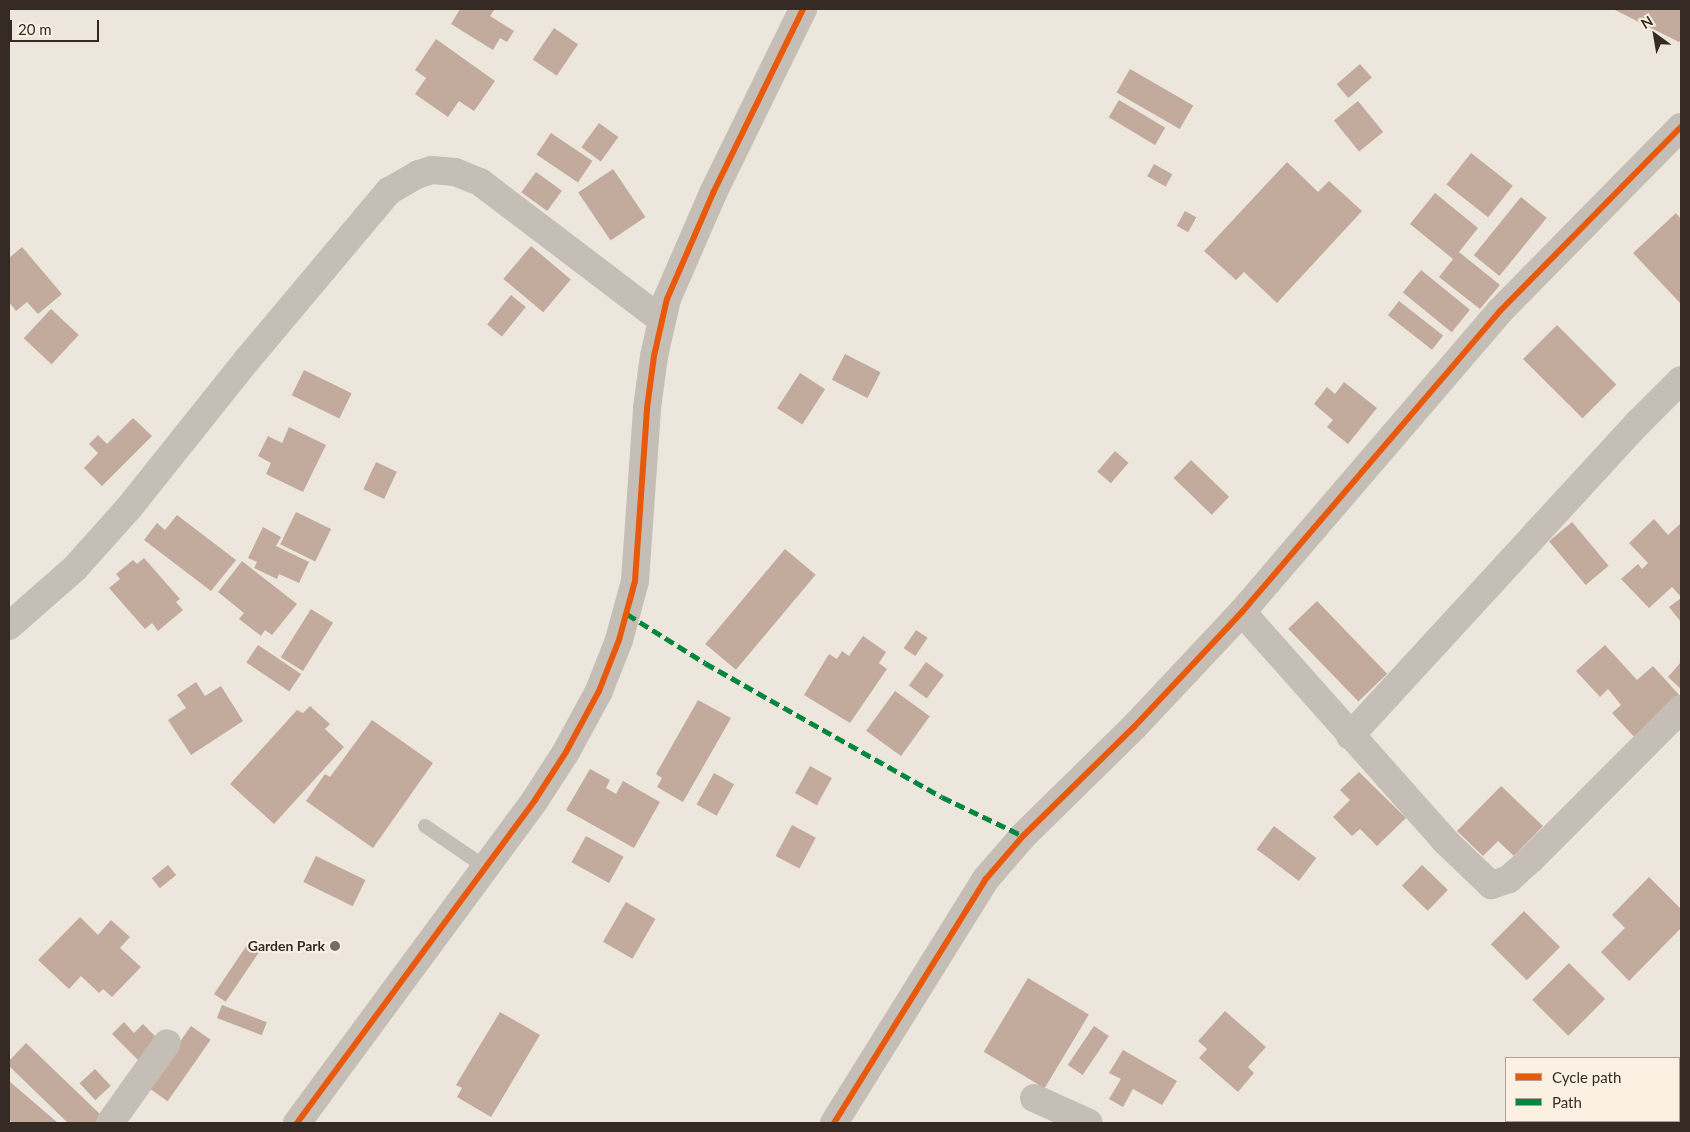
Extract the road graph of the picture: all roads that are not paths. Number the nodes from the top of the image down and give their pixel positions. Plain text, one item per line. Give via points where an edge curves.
1 (803, 9) edge
2 (1681, 128) edge
3 (662, 320) junction
4 (1681, 380) edge
5 (1242, 612) junction
6 (9, 626) edge
7 (1681, 709) edge
8 (1350, 736) junction
9 (425, 826) dead end
10 (485, 867) junction
11 (167, 1043) dead end
12 (1034, 1098) dead end
13 (110, 1123) edge
14 (297, 1123) edge
15 (834, 1123) edge
16 (1089, 1123) edge

1 - 3 street via 713,193
2 - 5 street via 1500,311
3 - 6 street via 480,182 455,172 432,170 419,174 389,191 247,360 128,509 75,568
3 - 10 street via 648,408 634,581 619,640 599,691 566,752
4 - 8 street
5 - 8 street
5 - 15 street via 1134,727 1023,836 985,880
7 - 8 street via 1618,776 1501,884 1485,882 1472,870
9 - 10 lane
10 - 14 street
11 - 13 street
12 - 16 street

